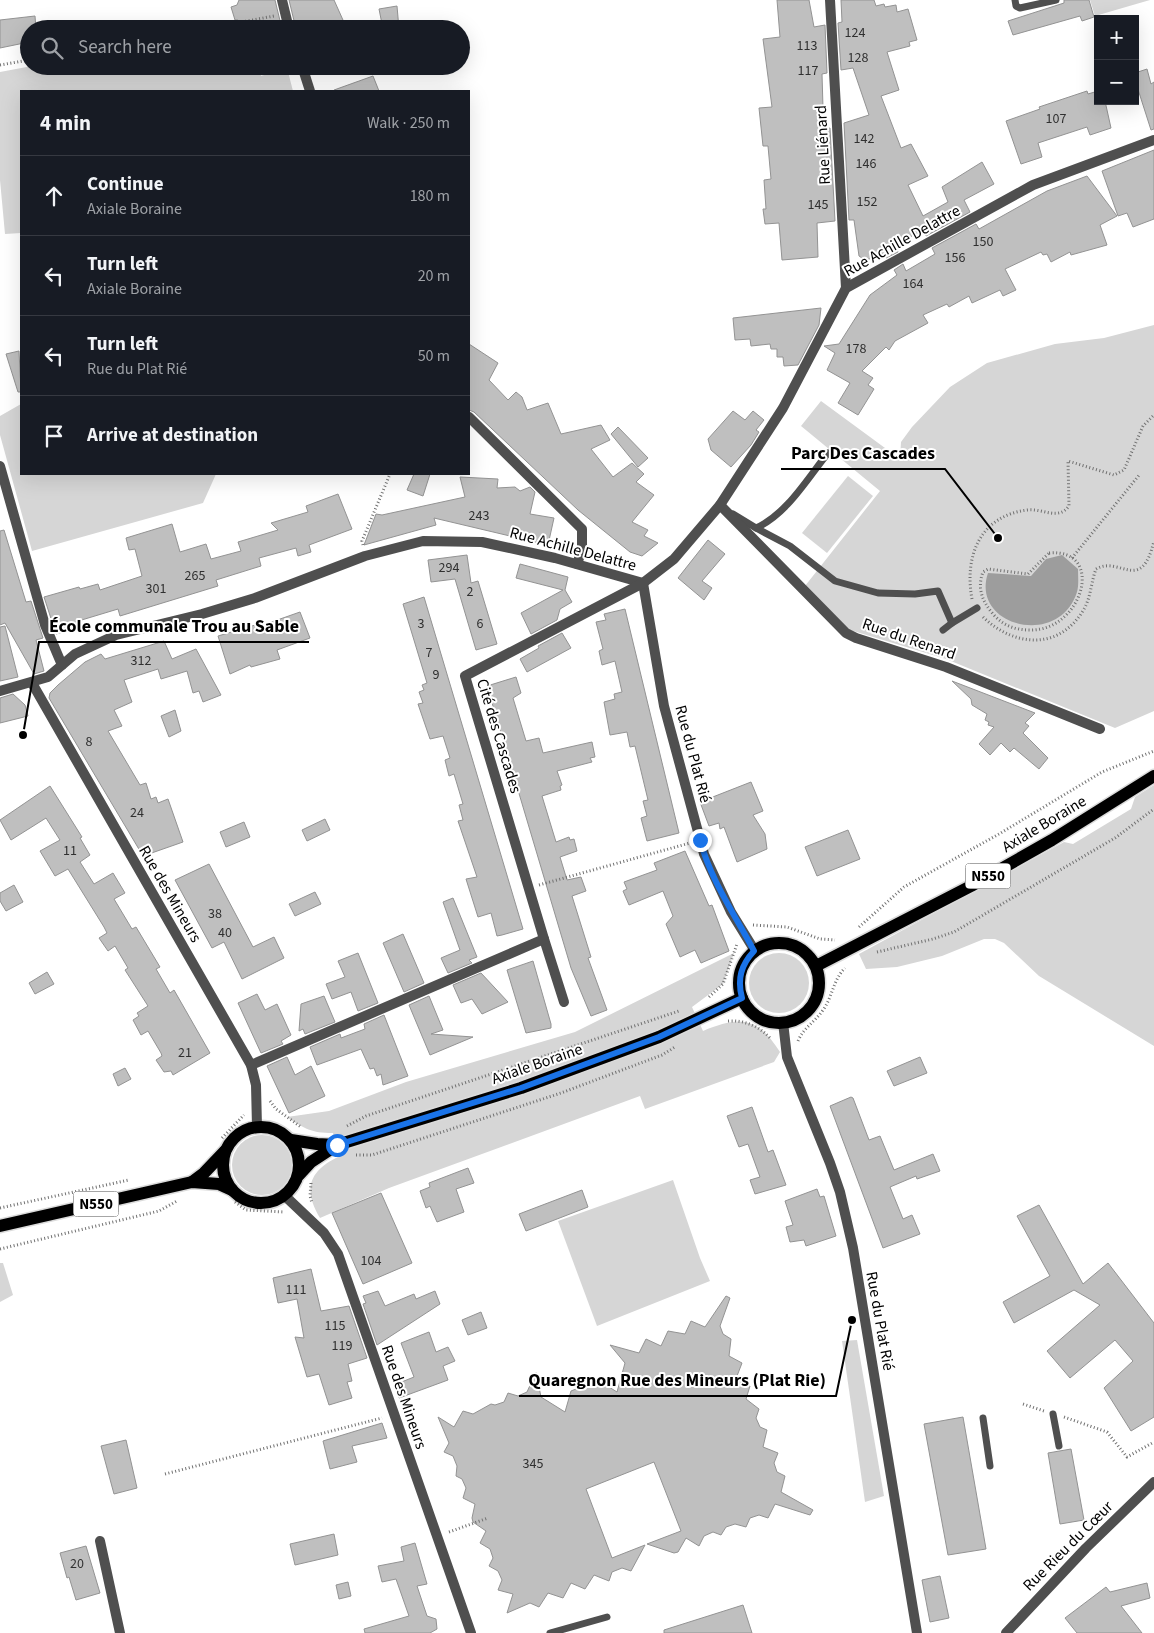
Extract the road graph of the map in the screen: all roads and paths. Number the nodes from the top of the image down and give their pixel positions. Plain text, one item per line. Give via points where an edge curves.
1 (282, 0) edge
2 (830, 0) edge
3 (1015, 0) edge
4 (1056, 0) edge
5 (284, 13) junction
6 (249, 20) edge
7 (286, 20) edge
8 (20, 62) edge
9 (0, 65) edge
10 (305, 75) edge
11 (310, 90) edge
12 (1154, 140) edge
13 (846, 288) junction
14 (1154, 415) edge
15 (470, 418) edge
16 (828, 453) dead end
17 (0, 466) edge
18 (1140, 474) dead end
19 (390, 475) edge
20 (720, 505) junction
21 (756, 528) junction
22 (1154, 541) edge
23 (365, 556) junction
24 (1072, 558) junction
25 (577, 564) junction
26 (643, 584) junction
27 (977, 608) junction
28 (952, 623) junction
29 (943, 630) dead end
30 (62, 665) junction
31 (32, 683) junction
32 (0, 691) edge
33 (1100, 730) dead end
34 (1154, 751) edge
35 (1154, 776) edge
36 (1154, 809) edge
37 (700, 840) junction
38 (529, 887) junction
39 (752, 925) dead end
40 (851, 933) dead end
41 (734, 936) dead end
42 (544, 939) junction
43 (844, 940) dead end
44 (754, 951) junction
45 (869, 953) dead end
46 (848, 965) dead end
47 (816, 966) junction
48 (742, 998) junction
49 (704, 1000) dead end
50 (564, 1002) dead end
51 (683, 1010) dead end
52 (783, 1022) junction
53 (722, 1023) dead end
54 (678, 1045) dead end
55 (786, 1050) junction
56 (251, 1065) junction
57 (257, 1127) junction
58 (342, 1128) dead end
59 (291, 1140) junction
60 (337, 1145) junction
61 (226, 1151) junction
62 (352, 1154) dead end
63 (299, 1175) junction
64 (192, 1182) junction
65 (232, 1190) junction
66 (285, 1196) junction
67 (180, 1199) dead end
68 (0, 1226) edge
69 (0, 1249) edge
70 (1023, 1404) dead end
71 (1054, 1414) junction
72 (394, 1415) junction
73 (983, 1418) dead end
74 (1154, 1442) edge
75 (1059, 1446) dead end
76 (990, 1466) dead end
77 (165, 1474) dead end
78 (1154, 1482) edge
79 (488, 1518) dead end
80 (458, 1528) dead end
81 (100, 1541) dead end
82 (607, 1617) dead end
83 (470, 1629) edge
84 (120, 1633) edge
85 (550, 1633) edge
86 (917, 1633) edge
87 (1006, 1633) edge

1 - 5 street
2 - 13 street, Rue Liénard
3 - 4 lane via 1020,8
5 - 6 path
5 - 7 street
8 - 9 path
10 - 11 street
12 - 13 street, Rue Achille Delattre via 1033,185
13 - 20 street, Rue Achille Delattre via 783,408
14 - 27 path via 1143,426 1124,470 1114,475 1068,461 1070,506 1065,511 1053,514 1039,509 1026,510 1011,514 986,530 977,541 970,568 972,598
15 - 25 street via 582,529 582,549
16 - 21 lane via 790,502 770,522
17 - 30 street via 45,625
18 - 24 path
19 - 23 path via 362,542
20 - 21 lane
20 - 26 street, Rue Achille Delattre via 674,559
20 - 33 street, Rue du Renard via 846,632 856,638 946,667
21 - 28 lane via 790,546 836,581 878,593 938,591
22 - 27 path via 1147,562 1140,568 1130,570 1103,565 1096,569 1084,609 1064,630 1050,638 1038,640 1010,636 988,621
23 - 25 street, Rue Achille Delattre via 423,541 452,540 482,542
23 - 30 street, Rue Achille Delattre via 255,598 116,635 88,647
24 - 24 path via 1066,553 1049,553 1028,574 988,569 982,572 981,594 995,617 1011,628 1049,628 1073,610 1080,597 1081,574 1078,562
25 - 26 street, Rue Achille Delattre
26 - 37 street, Rue du Plat Rié via 664,706
26 - 38 street, Cité des Cascades via 465,676
27 - 28 lane
28 - 29 lane
30 - 31 street, Rue Achille Delattre via 48,677
31 - 32 street, Rue Achille Delattre
31 - 56 street, Rue des Mineurs
34 - 40 path via 1102,772 904,887
35 - 47 main road, Axiale Boraine / N550 via 971,886
36 - 45 path via 1116,838 954,932
37 - 38 path
37 - 44 street, Rue du Plat Rié via 731,912
38 - 42 street, Cité des Cascades
39 - 43 path via 787,927 820,939
41 - 49 path via 737,943 723,984
42 - 50 street, Cité des Cascades
42 - 56 street
44 - 47 main road via 777,942 789,944 800,948
44 - 48 main road via 747,958 739,977
46 - 55 path via 837,976 824,1010 807,1026 796,1045
47 - 52 main road via 819,984 814,1003 800,1016
48 - 52 main road via 758,1017 770,1022
48 - 60 main road, Axiale Boraine via 659,1037 521,1088
51 - 58 path via 656,1016 366,1116
52 - 55 street, Rue du Plat Rié
53 - 55 path via 739,1020 750,1023 770,1037 780,1052
54 - 62 path via 662,1055 560,1093 372,1156
55 - 86 street, Rue du Plat Rié via 840,1192 853,1248
56 - 57 street, Rue des Mineurs via 256,1085
57 - 59 main road via 275,1130
57 - 61 main road, N550 via 238,1134
59 - 60 main road
59 - 63 main road via 298,1150
60 - 63 main road via 311,1162
61 - 64 main road, N550
61 - 65 main road via 223,1171
63 - 66 main road
64 - 65 main road, N550 via 219,1184
64 - 68 main road, N550
65 - 66 main road, N550 via 249,1202 262,1204
66 - 72 street, Rue des Mineurs via 324,1233 338,1254
67 - 69 path via 159,1211
70 - 71 path
71 - 74 path via 1107,1432 1126,1457
71 - 75 lane
72 - 77 path
72 - 83 street, Rue des Mineurs
73 - 76 lane
78 - 87 street, Rue Rieu du Cœur
79 - 80 path
81 - 84 street
82 - 85 lane

